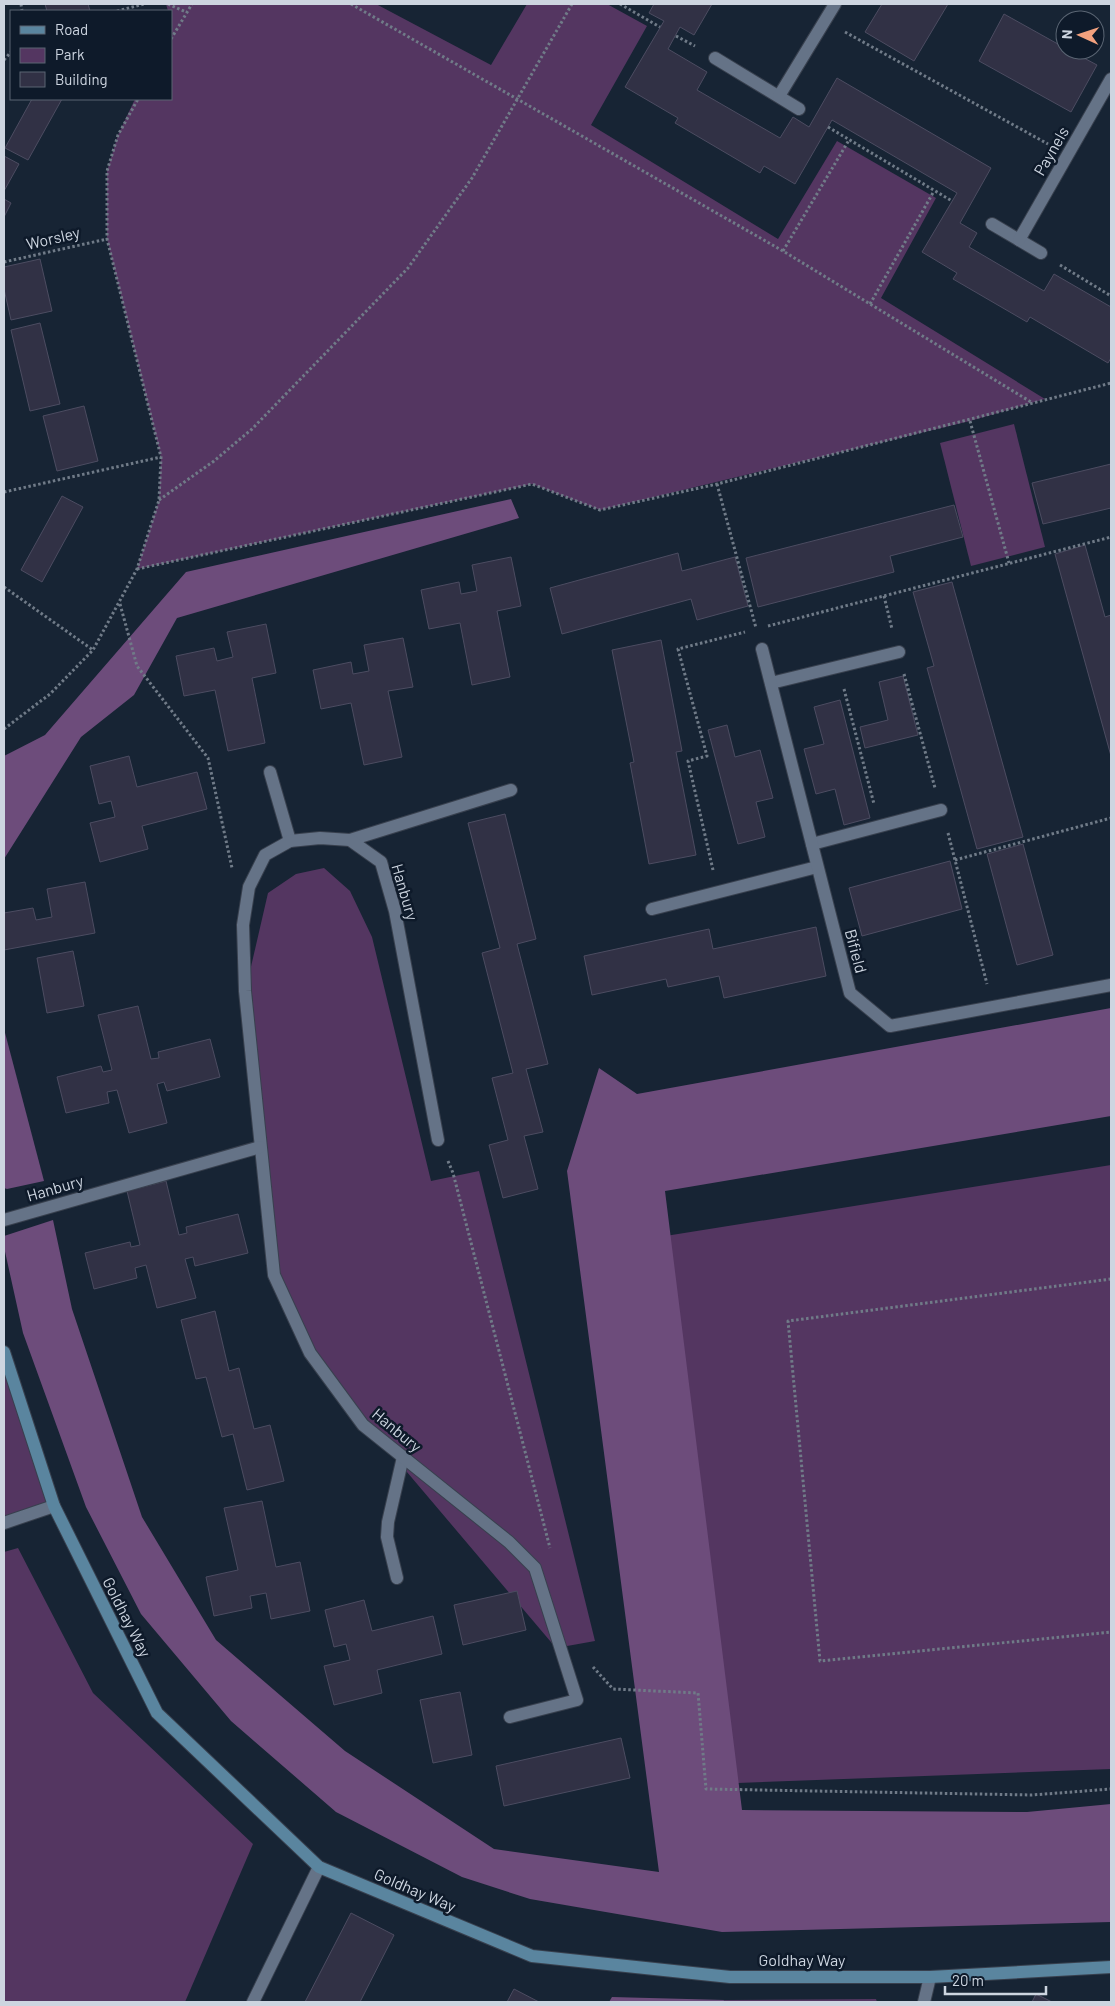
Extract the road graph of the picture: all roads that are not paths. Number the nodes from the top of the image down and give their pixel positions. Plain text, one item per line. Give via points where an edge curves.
1 (835, 4) edge
2 (715, 58) dead end
3 (1111, 79) edge
4 (779, 96) junction
5 (799, 109) dead end
6 (992, 224) dead end
7 (1019, 240) junction
8 (1040, 253) road end
9 (762, 649) road end
10 (898, 652) dead end
11 (771, 684) junction
12 (270, 772) dead end
13 (511, 790) dead end
14 (941, 810) dead end
15 (350, 840) junction
16 (290, 841) junction
17 (812, 844) junction
18 (817, 867) junction
19 (652, 909) dead end
20 (1111, 985) edge
21 (438, 1140) road end
22 (260, 1146) junction
23 (4, 1220) edge
24 (4, 1352) edge
25 (403, 1457) junction
26 (54, 1506) junction
27 (4, 1523) edge
28 (398, 1578) dead end
29 (510, 1717) dead end
30 (319, 1867) junction
31 (1111, 1967) edge
32 (930, 1977) junction
33 (252, 2002) edge
34 (924, 2002) edge

1 - 4 street
2 - 4 street
3 - 7 street, Paynels
4 - 5 street
6 - 7 street
7 - 8 street
9 - 11 street, Bifield
10 - 11 street
11 - 17 street, Bifield
12 - 16 street
13 - 15 street
14 - 17 street
15 - 16 street, Hanbury
15 - 21 street, Hanbury via 381,862 396,911
16 - 22 street, Hanbury via 266,855 249,887 243,925 245,991
17 - 18 street, Bifield
18 - 19 street
18 - 20 street, Bifield via 850,993 890,1026
22 - 23 street, Hanbury
22 - 25 street, Hanbury via 274,1275 310,1353 364,1425
24 - 26 street, Goldhay Way
25 - 28 street via 387,1538
25 - 29 street, Hanbury via 509,1542 535,1568 577,1700
26 - 27 street
26 - 30 street, Goldhay Way via 157,1713
30 - 32 street, Goldhay Way via 532,1956 730,1977
30 - 33 street
31 - 32 street, Goldhay Way
32 - 34 street

